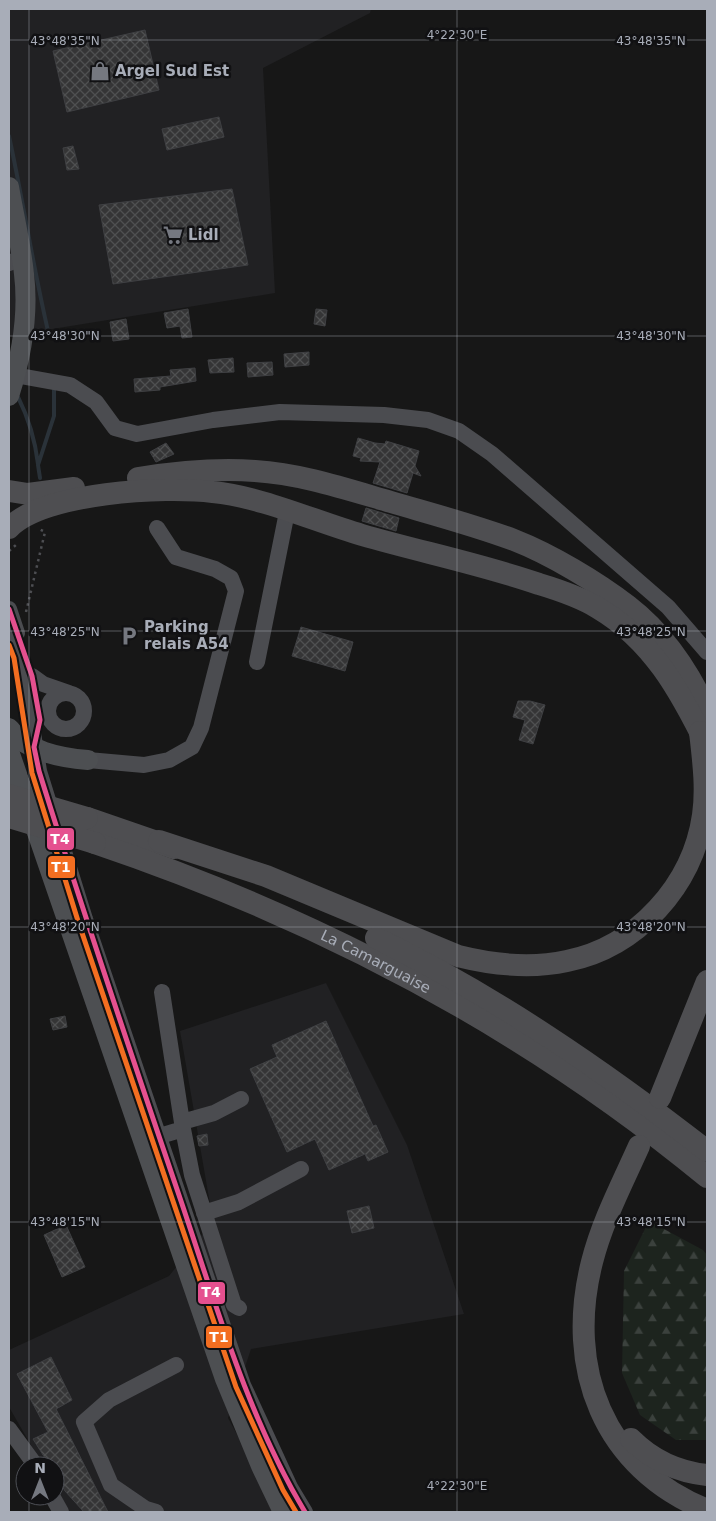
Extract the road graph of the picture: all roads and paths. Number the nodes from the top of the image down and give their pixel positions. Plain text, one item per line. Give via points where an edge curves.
1 (9, 187) edge
2 (9, 232) edge
3 (11, 262) edge
4 (11, 370) edge
5 (9, 396) edge
6 (9, 491) edge
7 (287, 512) junction
8 (9, 528) edge
9 (37, 528) dead end
10 (157, 528) dead end
11 (9, 609) edge
12 (25, 616) dead end
13 (9, 625) edge
14 (707, 652) edge
15 (21, 656) junction
16 (257, 662) dead end
17 (32, 676) junction
18 (69, 693) junction
19 (40, 720) junction
20 (9, 728) edge
21 (66, 728) junction
22 (705, 729) edge
23 (34, 747) junction
24 (9, 751) edge
25 (88, 760) joint
26 (9, 795) edge
27 (9, 817) edge
28 (159, 842) junction
29 (707, 981) edge
30 (162, 992) dead end
31 (707, 1008) edge
32 (242, 1099) dead end
33 (182, 1126) junction
34 (151, 1138) junction
35 (707, 1150) edge
36 (675, 1151) junction
37 (301, 1169) dead end
38 (707, 1177) edge
39 (707, 1192) edge
40 (204, 1213) junction
41 (239, 1308) dead end
42 (176, 1365) dead end
43 (9, 1428) edge
44 (29, 1456) edge
45 (707, 1475) edge
46 (707, 1510) edge
47 (156, 1512) edge
48 (283, 1512) edge
49 (305, 1512) edge

1 - 4 main road via 25,276 23,331
2 - 3 main road
3 - 4 main road via 17,277
4 - 5 main road
4 - 14 street via 70,385 96,402 115,428 137,434 280,412 384,415 428,420 459,431 492,454 668,607
6 - 22 highway via 16,494 53,492 155,475 254,471 324,482 454,519 516,541 584,576 629,607 662,640 693,681
7 - 8 highway via 215,492 188,489 136,491 84,497 32,513
7 - 16 street
7 - 22 highway via 363,536 508,573 598,607 623,625 655,656
9 - 12 path via 45,532
10 - 25 street via 176,557 215,569 231,578 236,591 201,728 192,748 169,760 144,765
11 - 17 street
13 - 15 street
15 - 19 street
15 - 23 street
17 - 18 street via 43,684
17 - 19 street
18 - 21 street via 79,699 84,710 77,725
18 - 21 street via 58,695 49,709 55,724
19 - 21 street via 46,731 52,733
19 - 23 street
20 - 23 main road via 18,738
22 - 28 highway via 703,815 694,850 676,885 658,908 626,936 599,951 567,961 519,966 458,956 266,876
23 - 25 main road via 69,758
23 - 34 street
24 - 34 main road
26 - 28 highway, La Camarguaise, bridge
27 - 36 highway, La Camarguaise, bridge via 95,843 225,890 303,924 397,972 531,1048
28 - 35 highway, La Camarguaise via 287,895 476,991 602,1071
29 - 31 highway via 664,1101
30 - 33 street
32 - 33 street
33 - 34 street
33 - 40 street
34 - 48 main road via 225,1379
34 - 49 street via 244,1385
36 - 38 highway, La Camarguaise
36 - 39 highway via 687,1174
37 - 40 street via 239,1202
40 - 41 street via 234,1305
42 - 47 street via 109,1400 84,1422 111,1485
43 - 44 street
45 - 46 highway via 674,1468 638,1446 618,1420 600,1384 596,1366 594,1306 600,1269 643,1149 616,1198 592,1261 582,1316 586,1369 598,1405 619,1442 670,1491

